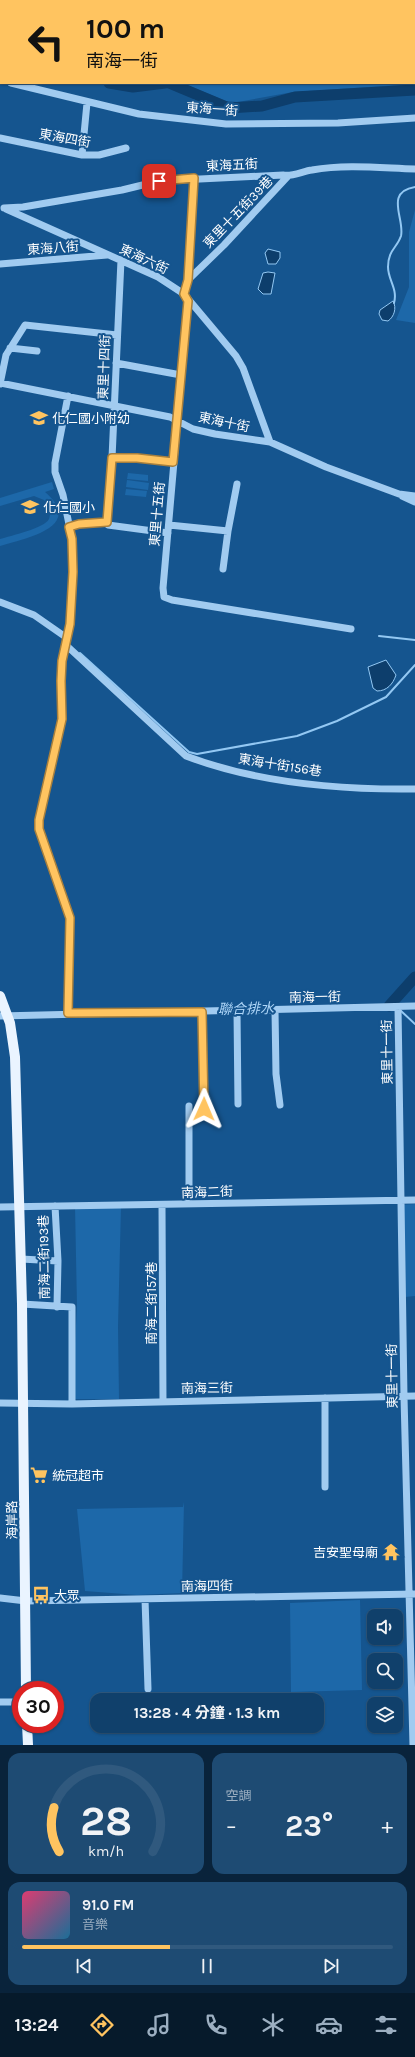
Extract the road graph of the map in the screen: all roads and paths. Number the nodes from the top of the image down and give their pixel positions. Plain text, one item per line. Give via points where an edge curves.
1 (14, 84) edge
2 (87, 102) junction
3 (415, 118) edge
4 (0, 138) edge
5 (126, 148) dead end
6 (82, 155) junction
7 (415, 170) edge
8 (288, 176) junction
9 (194, 178) junction
10 (2, 207) edge
11 (108, 255) junction
12 (121, 260) junction
13 (0, 264) edge
14 (188, 280) junction
15 (186, 298) junction
16 (117, 335) junction
17 (10, 348) junction
18 (37, 351) dead end
19 (116, 363) junction
20 (180, 375) junction
21 (0, 384) edge
22 (68, 396) junction
23 (115, 405) junction
24 (177, 420) junction
25 (270, 442) junction
26 (112, 458) junction
27 (173, 462) junction
28 (237, 484) dead end
29 (399, 494) junction
30 (415, 496) edge
31 (415, 502) edge
32 (107, 522) junction
33 (169, 525) junction
34 (69, 527) junction
35 (228, 531) junction
36 (168, 533) junction
37 (223, 569) dead end
38 (0, 602) edge
39 (351, 630) dead end
40 (68, 638) junction
41 (67, 646) junction
42 (415, 789) edge
43 (0, 996) edge
44 (415, 1006) edge
45 (398, 1007) junction
46 (275, 1010) junction
47 (237, 1011) junction
48 (202, 1012) junction
49 (68, 1013) junction
50 (4, 1014) edge
51 (238, 1104) dead end
52 (280, 1105) dead end
53 (188, 1106) dead end
54 (204, 1109) dead end
55 (402, 1200) junction
56 (415, 1200) edge
57 (189, 1203) junction
58 (55, 1206) junction
59 (162, 1206) junction
60 (19, 1207) junction
61 (0, 1208) edge
62 (21, 1259) junction
63 (58, 1261) junction
64 (22, 1304) junction
65 (57, 1307) junction
66 (415, 1396) edge
67 (404, 1397) junction
68 (326, 1398) junction
69 (163, 1401) junction
70 (0, 1403) edge
71 (23, 1403) junction
72 (72, 1404) junction
73 (325, 1487) dead end
74 (413, 1595) edge
75 (0, 1598) edge
76 (145, 1599) junction
77 (26, 1601) junction
78 (26, 1681) edge
79 (148, 1689) dead end
80 (0, 1702) edge
81 (12, 1702) edge
82 (27, 1733) edge
83 (28, 1745) edge
84 (413, 1745) edge

1 - 2 street, 東海一街
2 - 3 street, 東海一街 via 139,114 226,124 367,122
2 - 6 street
4 - 6 street, 東海四街
5 - 6 street, 東海四街 via 98,155
7 - 8 street, 東海五街 via 352,167 313,170
8 - 9 street, 東海五街 via 282,174
8 - 14 street, 東里十五街39巷
9 - 10 street, 東海五街 via 159,181 23,207
9 - 14 street, 東里十五街
10 - 11 street, 東海六街
11 - 12 street, 東海六街
11 - 13 street, 東海八街
12 - 15 street, 東海六街 via 158,277
12 - 16 street, 東里十四街
14 - 15 street, 東里十五街
15 - 20 street, 東里十五街
15 - 25 street, 東海六街 via 236,356 243,368
16 - 17 street via 25,325
16 - 19 street, 東里十四街
17 - 18 street
17 - 21 street
19 - 20 street
19 - 23 street, 東里十四街
20 - 24 street, 東里十五街
21 - 22 street, 東海十街
22 - 23 street, 東海十街
22 - 34 street via 55,472 63,495
23 - 24 street, 東海十街
23 - 26 street, 東里十四街
24 - 25 street, 東海十街 via 193,429
24 - 27 street, 東里十五街
25 - 29 street, 東海十街 via 326,467
26 - 27 street
26 - 32 street, 東里十四街
27 - 33 street, 東里十五街
28 - 35 street
29 - 30 street, 東海十街
29 - 31 street
32 - 34 street
32 - 36 street via 108,525
33 - 35 street
33 - 36 street, 東里十五街
34 - 40 street via 73,572
35 - 37 street
36 - 39 street, 東里十五街 via 162,588 167,599
38 - 40 street via 34,615
40 - 41 street
41 - 42 street, 東海十街156巷 via 186,756 262,778 371,790
41 - 49 street via 62,661 62,719 39,824 41,838 70,918
43 - 50 main road, 海岸路
44 - 45 street, 南海一街
45 - 46 street, 南海一街
45 - 55 street, 東里十一街
46 - 47 street, 南海一街
46 - 52 street via 276,1074
47 - 48 street, 南海一街
47 - 51 street
48 - 49 street, 南海一街
48 - 54 street
49 - 50 street, 南海一街
50 - 60 main road, 海岸路 via 12,1034 15,1057
53 - 57 street
55 - 56 street, 南海二街
55 - 57 street, 南海二街
55 - 67 street, 東里十一街
57 - 59 street, 南海二街
58 - 59 street, 南海二街
58 - 60 street, 南海二街
58 - 63 street, 南海二街193巷
59 - 69 street, 南海二街157巷
60 - 61 street, 南海二街
60 - 62 main road, 海岸路
62 - 63 street
62 - 64 main road, 海岸路
63 - 65 street, 南海二街193巷
64 - 65 street
64 - 71 main road, 海岸路
65 - 72 street via 72,1307
66 - 67 street, 南海三街
67 - 68 street, 南海三街
67 - 74 street, 東里十一街
68 - 69 street, 南海三街
68 - 73 street
69 - 72 street, 南海三街
70 - 71 street, 南海三街
71 - 72 street, 南海三街
71 - 77 main road, 海岸路
74 - 76 street, 南海四街
74 - 84 street, 東里十一街
75 - 77 street, 南海四街
76 - 77 street, 南海四街
76 - 79 street
77 - 78 main road, 海岸路
80 - 81 street
82 - 83 main road

